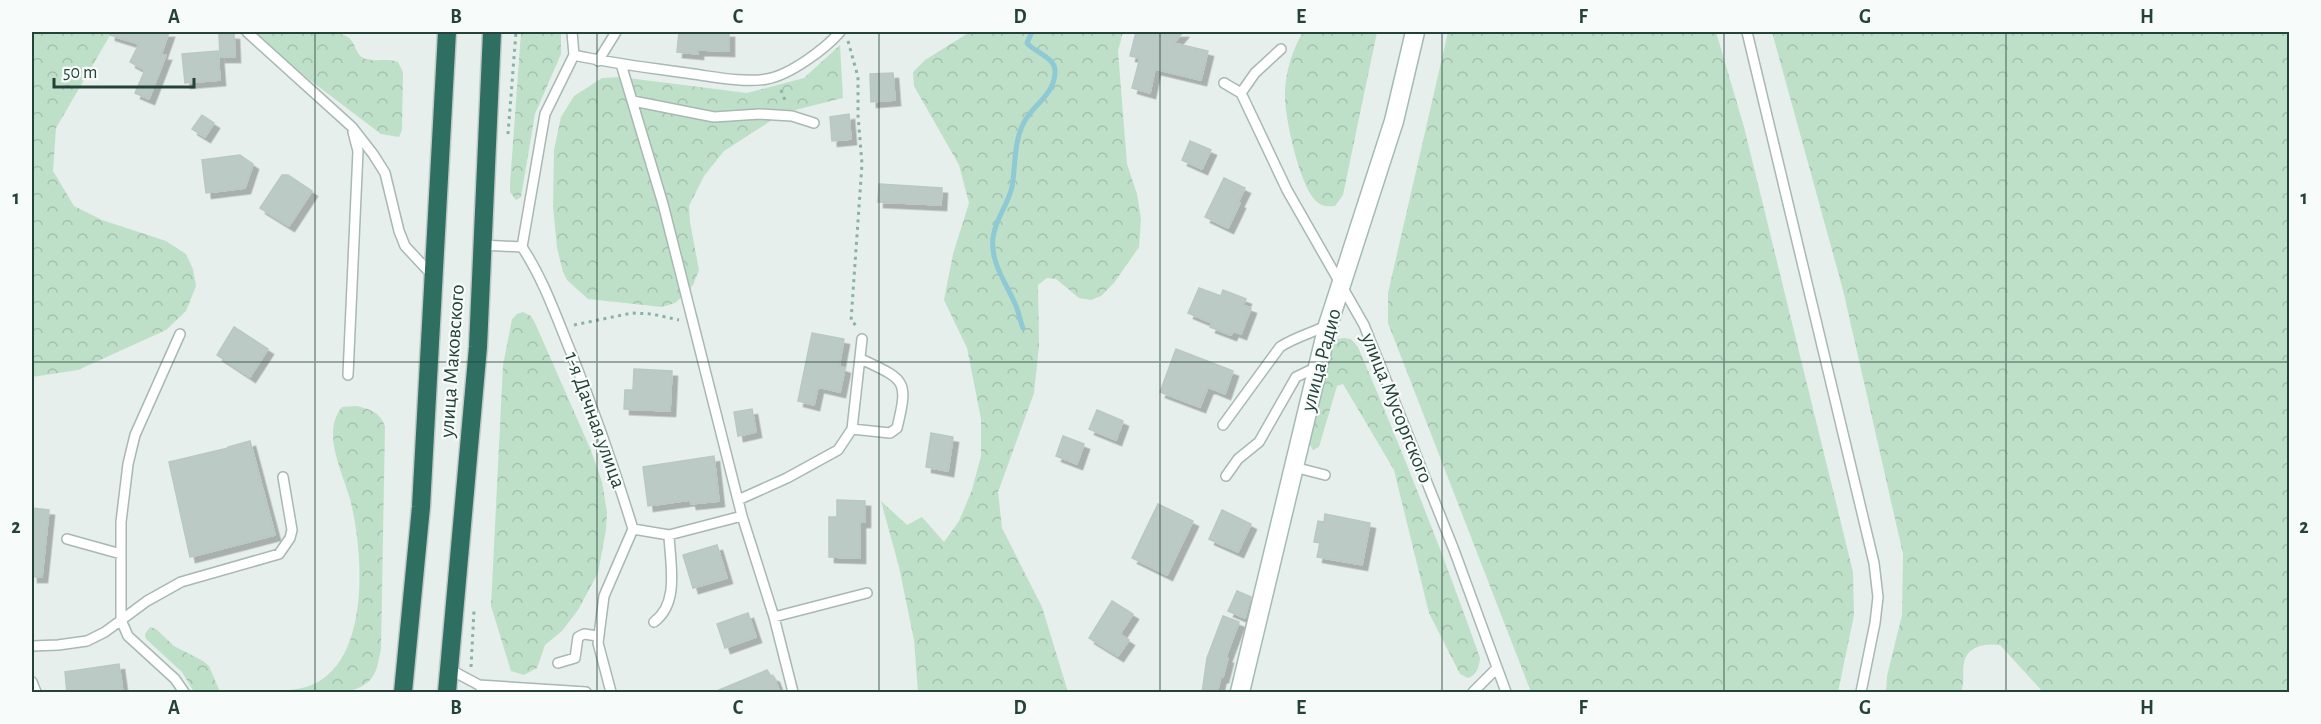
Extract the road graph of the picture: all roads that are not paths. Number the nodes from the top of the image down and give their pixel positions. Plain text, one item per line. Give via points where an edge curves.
1 (247, 32) edge
2 (447, 32) edge
3 (492, 32) edge
4 (572, 32) edge
5 (616, 32) edge
6 (840, 32) edge
7 (1415, 32) edge
8 (1747, 32) edge
9 (1281, 49) dead end
10 (574, 55) junction
11 (598, 61) junction
12 (621, 64) junction
13 (1224, 83) dead end
14 (1241, 93) junction
15 (633, 100) junction
16 (814, 123) dead end
17 (352, 127) junction
18 (482, 244) junction
19 (522, 247) junction
20 (434, 277) junction
21 (1342, 284) junction
22 (1329, 326) junction
23 (180, 334) dead end
24 (862, 339) road end
25 (861, 359) junction
26 (1319, 366) junction
27 (348, 375) dead end
28 (1223, 425) dead end
29 (852, 429) junction
30 (1293, 467) junction
31 (1325, 475) dead end
32 (1226, 476) dead end
33 (283, 477) dead end
34 (738, 500) junction
35 (742, 516) junction
36 (633, 529) junction
37 (669, 535) junction
38 (67, 539) dead end
39 (121, 554) junction
40 (867, 593) dead end
41 (774, 617) junction
42 (121, 621) junction
43 (654, 622) dead end
44 (598, 636) junction
45 (32, 646) edge
46 (558, 663) dead end
47 (1497, 668) junction
48 (449, 669) junction
49 (1484, 681) junction
50 (32, 682) edge
51 (481, 689) edge
52 (584, 692) edge
53 (36, 693) edge
54 (184, 693) edge
55 (403, 693) edge
56 (447, 693) edge
57 (611, 693) edge
58 (792, 693) edge
59 (1240, 693) edge
60 (1473, 693) edge
61 (1485, 693) edge
62 (1506, 693) edge
63 (1861, 693) edge

1 - 17 lane
2 - 20 highway, улица Маковского
3 - 18 highway, улица Маковского
4 - 10 lane
5 - 11 lane
6 - 12 lane via 794,68 775,77 750,80
7 - 21 main road, улица Радио via 1391,131
8 - 63 lane via 1874,563 1878,597
9 - 14 lane via 1255,73
10 - 11 lane
10 - 19 lane via 545,114
11 - 12 lane
12 - 15 lane
13 - 14 lane
14 - 21 lane, улица Мусоргского via 1287,190
15 - 16 lane via 714,117 792,116
15 - 34 lane
17 - 20 lane via 385,173 405,246
17 - 27 lane via 358,151
18 - 19 lane
18 - 48 highway, улица Маковского via 478,347
19 - 36 lane, 1-я Дачная улица via 560,325 604,436
20 - 55 highway, улица Маковского via 421,507
21 - 22 main road, улица Радио
21 - 47 lane, улица Мусоргского via 1368,335
22 - 26 main road, улица Радио
22 - 28 lane via 1280,347
23 - 39 lane via 135,435 123,492
24 - 25 lane
25 - 29 lane
25 - 29 lane via 895,378 905,397 897,428 890,433
26 - 30 main road, улица Радио
26 - 32 lane via 1296,377 1258,442
29 - 34 lane via 838,450
30 - 31 lane
30 - 59 main road, улица Радио
33 - 42 lane via 291,530 279,554 181,582
34 - 35 lane
35 - 37 lane
35 - 41 lane
36 - 37 lane
36 - 44 lane via 604,596
37 - 43 lane via 670,600
38 - 39 lane
39 - 42 lane
40 - 41 lane
41 - 58 lane
42 - 45 lane via 87,641
42 - 54 lane via 128,636 175,679
44 - 46 lane via 584,634 578,638 575,658
44 - 57 lane
47 - 49 lane
47 - 62 lane, улица Мусоргского
48 - 51 lane
48 - 56 highway, улица Маковского
49 - 60 lane
49 - 61 lane
50 - 53 lane
51 - 52 lane

